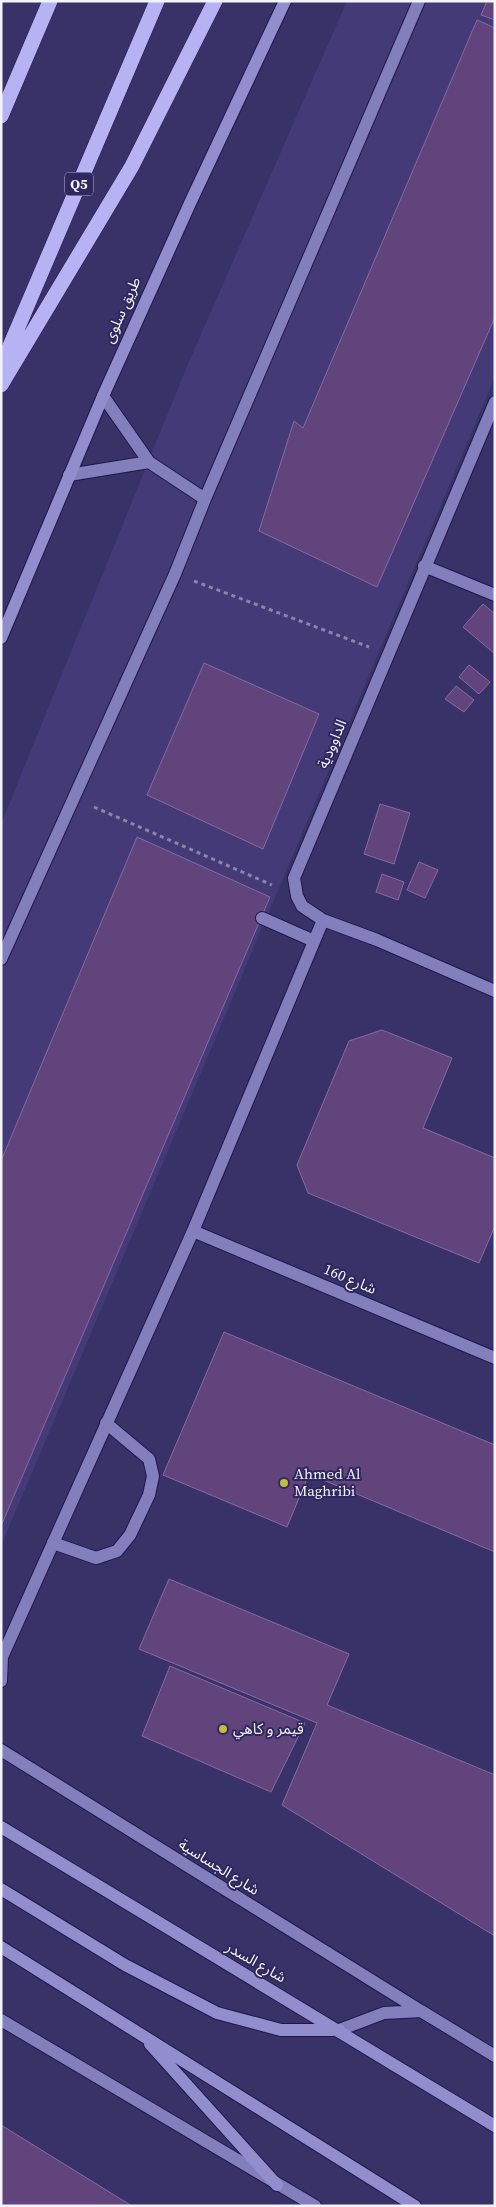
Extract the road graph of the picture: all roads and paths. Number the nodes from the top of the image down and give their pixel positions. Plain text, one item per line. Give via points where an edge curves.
1 (50, 1) edge
2 (157, 1) edge
3 (215, 1) edge
4 (285, 1) edge
5 (420, 1) edge
6 (1, 116) edge
7 (1, 367) edge
8 (1, 385) edge
9 (103, 396) junction
10 (495, 402) edge
11 (149, 462) junction
12 (69, 475) junction
13 (205, 499) junction
14 (424, 566) junction
15 (175, 574) junction
16 (495, 595) edge
17 (1, 638) edge
18 (388, 654) junction
19 (73, 798) junction
20 (297, 896) junction
21 (262, 918) dead end
22 (323, 920) junction
23 (314, 941) junction
24 (1, 959) edge
25 (495, 991) edge
26 (193, 1231) junction
27 (495, 1358) edge
28 (106, 1423) junction
29 (53, 1543) junction
30 (2, 1657) edge
31 (1, 1681) edge
32 (1, 1750) edge
33 (1, 1827) edge
34 (1, 1890) edge
35 (1, 1947) edge
36 (420, 2011) junction
37 (1, 2020) edge
38 (339, 2030) junction
39 (138, 2031) junction
40 (495, 2056) edge
41 (495, 2126) edge
42 (277, 2185) junction
43 (315, 2206) edge
44 (415, 2206) edge

1 - 6 highway
2 - 7 highway, Q5
3 - 8 highway via 132,166
4 - 9 main road, طريق سلوى
5 - 13 street
9 - 11 street
9 - 12 main road, طريق سلوى
10 - 14 street, الداوودية
11 - 12 street
11 - 13 street
12 - 17 main road, طريق سلوى
13 - 15 street
14 - 16 street
14 - 18 street, الداوودية
15 - 18 path
15 - 19 street
18 - 20 street, الداوودية via 294,878
19 - 20 path
19 - 24 street
20 - 22 street via 302,906
21 - 23 street
22 - 23 street
22 - 25 street
23 - 26 street
26 - 27 street, شارع 160
26 - 28 street
28 - 29 street
28 - 29 street via 149,1459 153,1476 149,1495 130,1535 117,1551 96,1558
29 - 30 street
30 - 31 street
32 - 36 street, شارع الجساسية
33 - 38 main road, شارع السدر
34 - 38 main road via 125,1964 217,2013 281,2030
35 - 39 main road
36 - 38 street via 384,2013
36 - 40 street, شارع الجساسية
37 - 42 street
38 - 41 main road, شارع السدر
39 - 42 main road
39 - 44 main road
42 - 43 street

